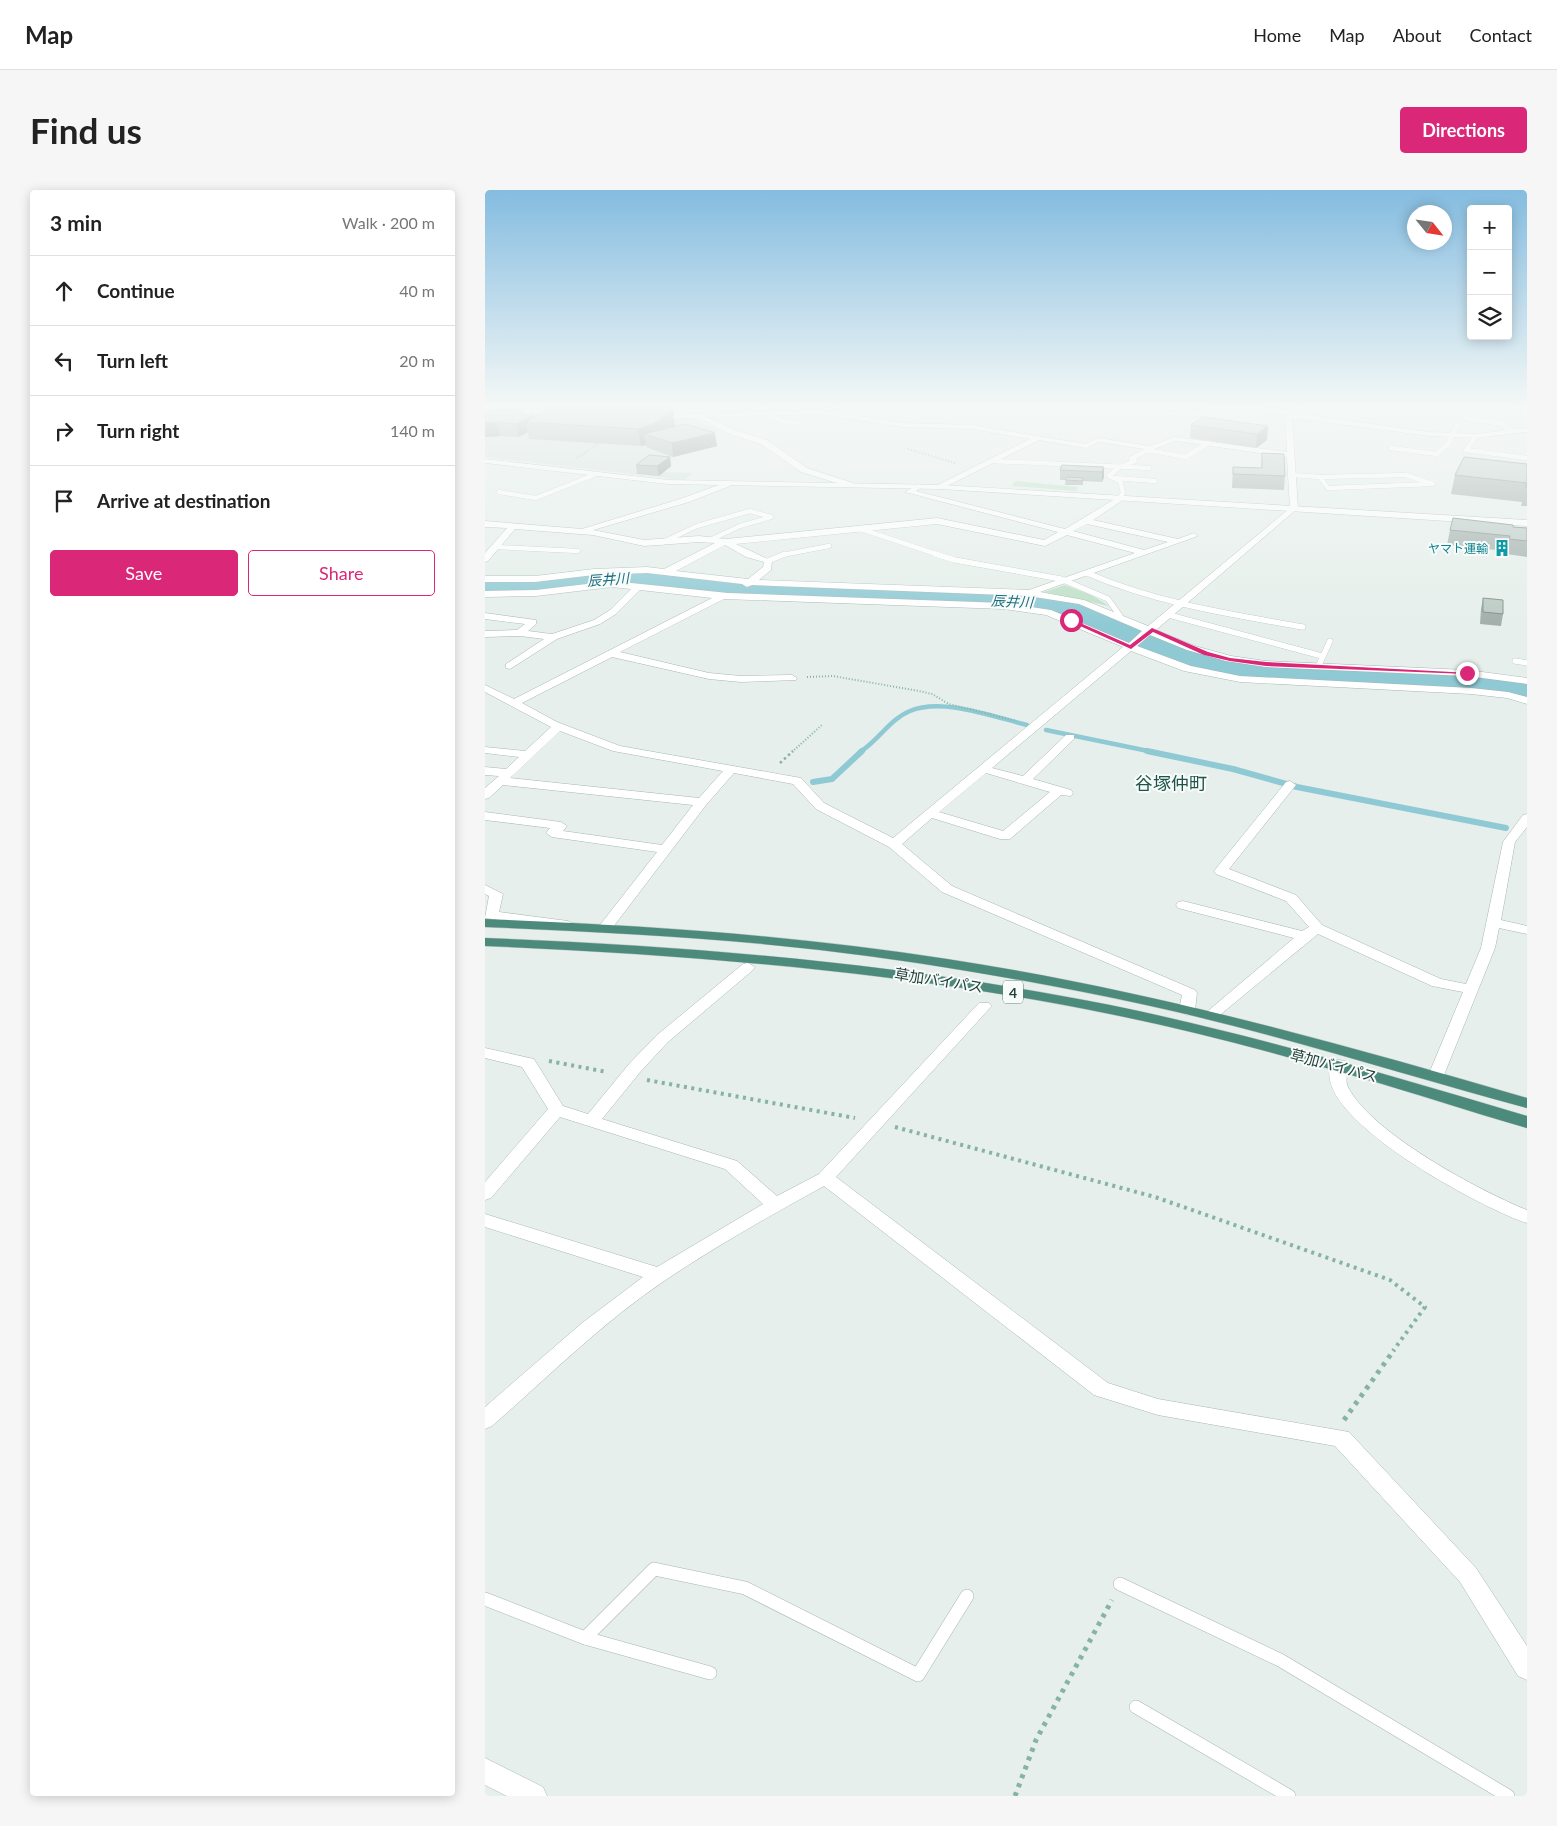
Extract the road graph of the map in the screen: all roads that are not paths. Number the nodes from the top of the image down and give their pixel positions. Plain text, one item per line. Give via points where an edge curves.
1 (584, 479) edge
2 (636, 479) edge
3 (830, 479) edge
4 (955, 479) edge
5 (1115, 479) edge
6 (1126, 479) edge
7 (1292, 479) edge
8 (1322, 479) edge
9 (1418, 479) edge
10 (1155, 481) dead end
11 (727, 484) junction
12 (849, 485) junction
13 (919, 486) junction
14 (941, 487) junction
15 (499, 492) dead end
16 (1120, 498) junction
17 (1294, 508) junction
18 (979, 509) junction
19 (937, 521) junction
20 (1086, 522) junction
21 (1527, 523) edge
22 (485, 524) edge
23 (513, 526) junction
24 (858, 528) junction
25 (581, 531) junction
26 (1065, 533) junction
27 (1193, 536) dead end
28 (710, 540) junction
29 (725, 542) junction
30 (1177, 542) junction
31 (661, 543) junction
32 (829, 546) dead end
33 (495, 547) junction
34 (578, 551) dead end
35 (1144, 553) junction
36 (485, 559) edge
37 (768, 561) junction
38 (666, 572) junction
39 (1087, 573) junction
40 (485, 579) edge
41 (1066, 580) junction
42 (748, 583) junction
43 (637, 588) junction
44 (1028, 593) junction
45 (485, 594) edge
46 (726, 594) junction
47 (1182, 604) junction
48 (1169, 615) junction
49 (485, 616) edge
50 (1120, 616) junction
51 (1303, 627) dead end
52 (1150, 631) junction
53 (520, 633) junction
54 (485, 634) edge
55 (553, 637) junction
56 (1330, 641) dead end
57 (1133, 645) junction
58 (611, 653) junction
59 (1320, 660) junction
60 (1515, 661) dead end
61 (1527, 663) edge
62 (510, 666) dead end
63 (792, 678) road end
64 (1527, 681) edge
65 (485, 688) edge
66 (1527, 701) edge
67 (514, 703) junction
68 (559, 726) junction
69 (1070, 738) dead end
70 (485, 750) edge
71 (528, 755) junction
72 (732, 769) junction
73 (984, 769) junction
74 (485, 771) edge
75 (504, 777) junction
76 (1025, 781) junction
77 (1290, 785) dead end
78 (485, 795) edge
79 (702, 802) junction
80 (931, 814) junction
81 (485, 816) edge
82 (1525, 824) edge
83 (894, 844) junction
84 (666, 849) junction
85 (485, 889) edge
86 (1183, 905) dead end
87 (487, 917) edge
88 (1493, 922) junction
89 (605, 928) junction
90 (1527, 930) edge
91 (1311, 932) junction
92 (485, 942) edge
93 (748, 967) dead end
94 (1470, 989) junction
95 (984, 1006) dead end
96 (1187, 1010) junction
97 (1210, 1016) junction
98 (485, 1053) edge
99 (1339, 1065) junction
100 (1436, 1076) junction
101 (1527, 1103) edge
102 (557, 1110) junction
103 (591, 1121) junction
104 (1527, 1122) edge
105 (825, 1178) junction
106 (485, 1194) edge
107 (775, 1205) junction
108 (1527, 1217) edge
109 (485, 1220) edge
110 (659, 1275) junction
111 (485, 1420) edge
112 (1120, 1584) road end
113 (967, 1596) dead end
114 (485, 1599) edge
115 (585, 1638) junction
116 (1527, 1668) edge
117 (710, 1672) dead end
118 (1136, 1707) dead end
119 (485, 1771) edge
120 (534, 1796) edge
121 (1289, 1796) edge
122 (1508, 1796) edge

1 - 15 lane via 536,498
2 - 11 street
3 - 12 street
4 - 14 street
5 - 16 lane via 1120,481 1123,493
6 - 10 lane
7 - 17 street
8 - 9 lane via 1329,488 1433,484
11 - 12 street
11 - 25 street
12 - 13 street
13 - 14 street
13 - 18 street via 909,492
14 - 16 street
16 - 17 street
16 - 20 street
17 - 21 street
17 - 47 street
18 - 19 street
18 - 26 street
19 - 24 street
19 - 26 street via 1045,543
20 - 26 street
20 - 30 street
22 - 23 street
23 - 25 street
23 - 33 street
24 - 29 street
24 - 41 lane via 947,558
25 - 31 street via 644,544
26 - 35 street
27 - 30 street
28 - 29 street
28 - 31 street
28 - 31 lane via 771,517 750,512 697,526
29 - 37 street
29 - 38 street
30 - 35 street
32 - 37 lane via 785,553
33 - 34 lane
33 - 36 street
35 - 39 street
37 - 42 street via 768,568
38 - 40 street via 623,570 535,579
38 - 42 street
39 - 41 street
39 - 47 lane via 1109,583
41 - 44 street
41 - 50 lane via 1107,599
42 - 44 street
42 - 46 street
43 - 45 street via 611,584 536,593
43 - 46 street
43 - 55 street via 613,612 597,622
44 - 50 street via 1081,602
46 - 57 street via 1025,608 1071,620
46 - 58 street
47 - 48 street
47 - 51 lane
48 - 52 street
48 - 59 lane
49 - 53 street via 533,622
50 - 52 street
52 - 57 street
52 - 59 street via 1230,660 1266,664
53 - 54 street
53 - 55 street
55 - 62 street
56 - 59 lane
57 - 66 street via 1188,668 1239,679 1471,691 1508,695
57 - 73 street
58 - 63 street via 725,679
58 - 67 street
59 - 64 street
60 - 61 lane
65 - 67 street
67 - 68 street
68 - 71 street
68 - 72 street via 617,749
69 - 76 street
70 - 71 street
71 - 75 street
72 - 79 street
72 - 83 street via 797,781 820,806
73 - 76 street
73 - 80 street
74 - 75 street
75 - 78 street
75 - 79 street
76 - 80 street via 1063,792 1005,836
77 - 91 street via 1221,871 1291,898
79 - 84 street
80 - 83 street
81 - 84 street via 561,826 552,833
82 - 88 street via 1509,842
83 - 96 street via 947,889 1190,993
84 - 89 street
85 - 87 street via 496,894
86 - 91 street
87 - 89 highway, 草加バイパス / 4
88 - 90 street
88 - 94 street via 1488,948
89 - 96 highway, 草加バイパス / 4 via 732,937 886,954 1013,974
91 - 94 street via 1437,983
91 - 97 street
92 - 99 highway, 草加バイパス / 4 via 723,955 938,979 1181,1025
93 - 103 street via 651,1049
94 - 100 street
95 - 105 street
96 - 97 highway, 草加バイパス / 4
97 - 100 highway, 草加バイパス / 4
98 - 102 street via 528,1063
99 - 104 highway, 草加バイパス / 4
99 - 108 street via 1339,1087 1369,1123 1451,1180
100 - 101 highway, 草加バイパス / 4
102 - 103 street
102 - 106 street
103 - 107 street via 731,1165
105 - 107 street
105 - 116 street via 1101,1389 1158,1407 1341,1438 1468,1575
107 - 110 street
109 - 110 street
110 - 111 street via 589,1328
112 - 122 lane via 1280,1660
113 - 115 lane via 918,1675 745,1588 654,1569
114 - 115 lane
115 - 117 lane
118 - 121 lane
119 - 120 street

